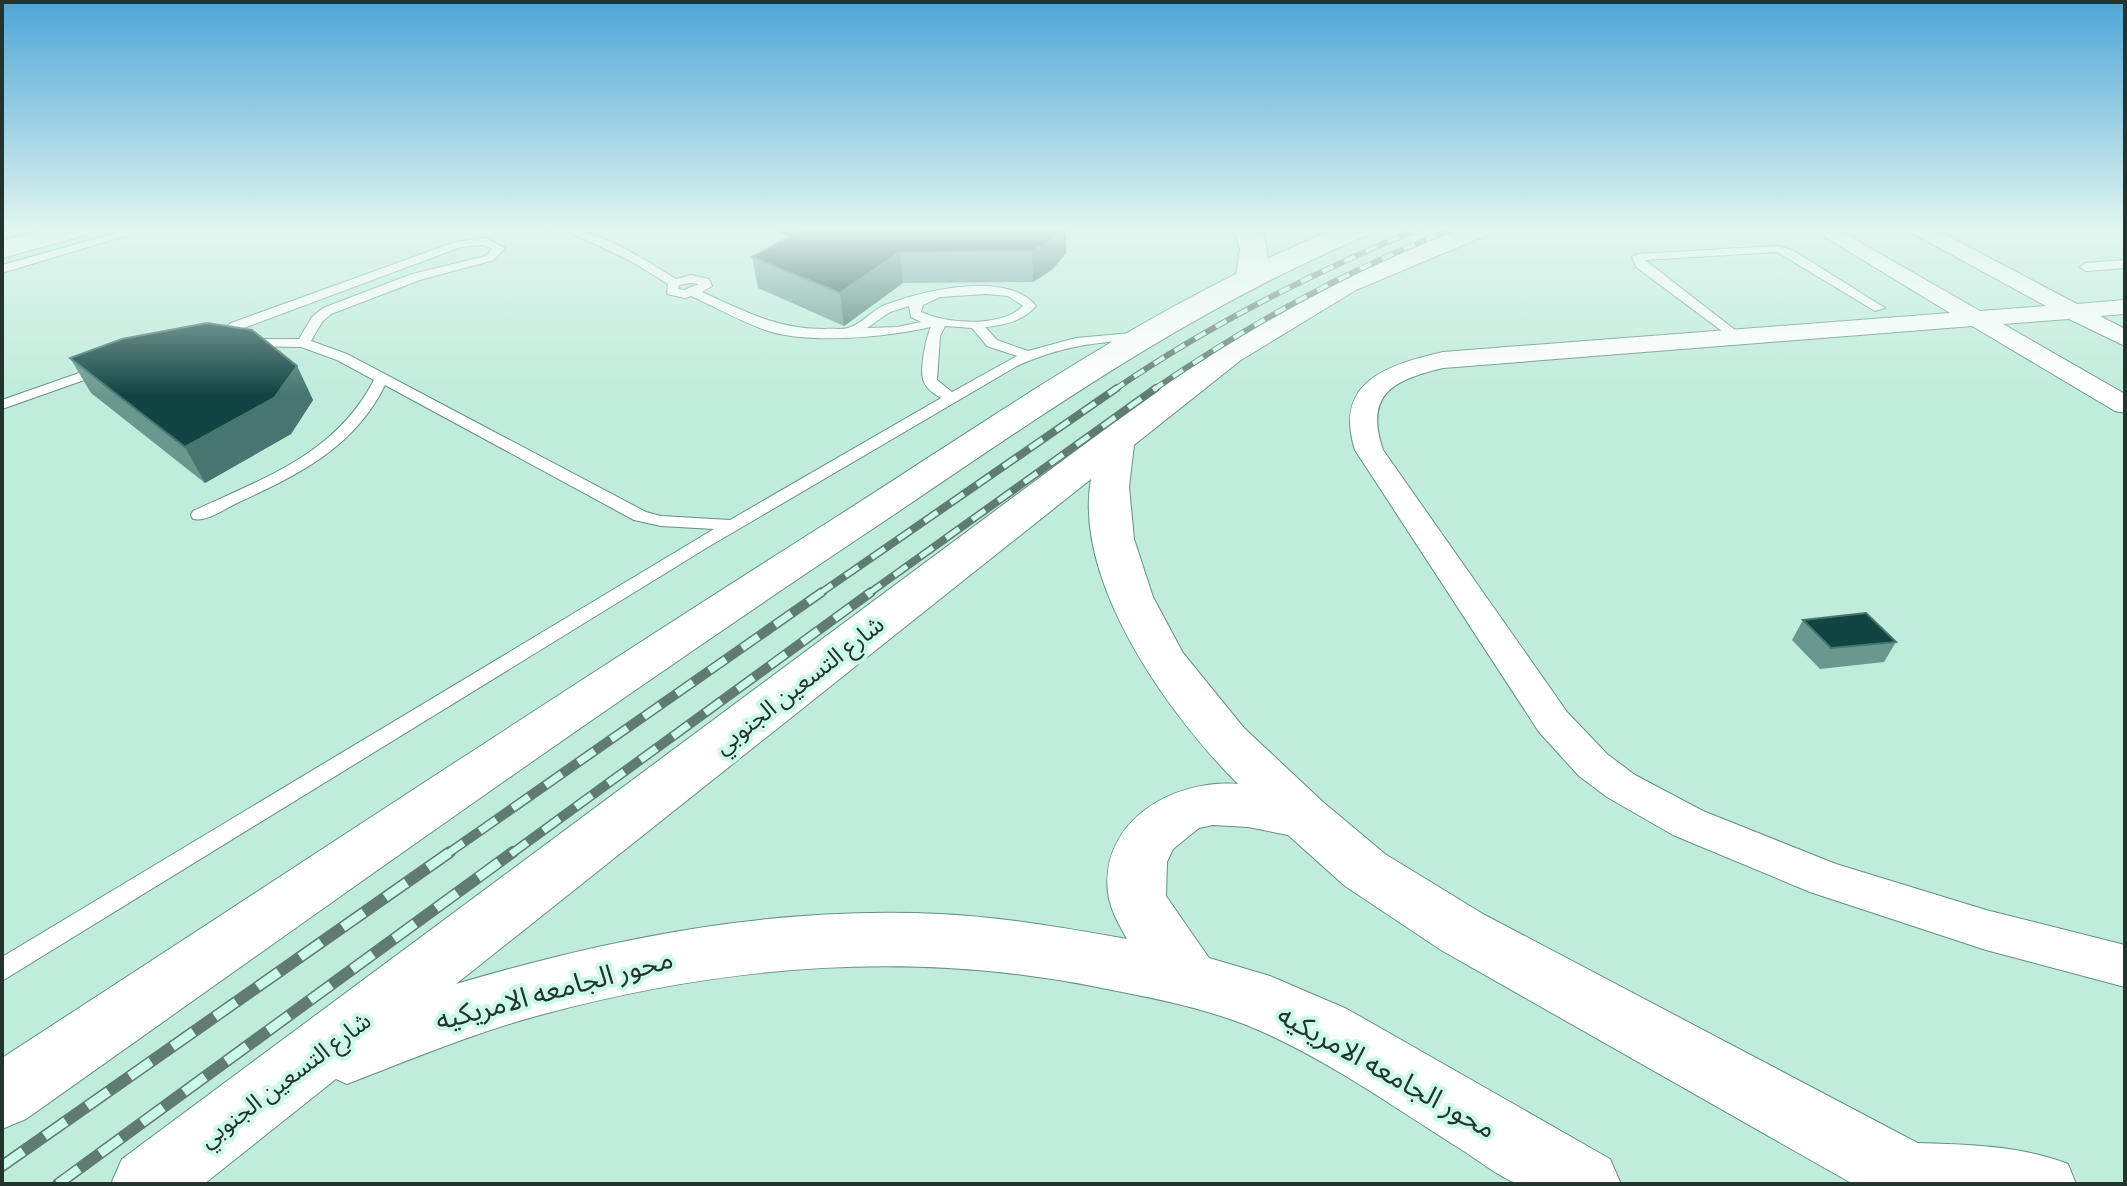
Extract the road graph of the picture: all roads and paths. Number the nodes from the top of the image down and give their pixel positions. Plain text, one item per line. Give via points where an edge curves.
1 (349, 284) edge
2 (397, 284) edge
3 (673, 284) edge
4 (1234, 284) edge
5 (1347, 284) edge
6 (1666, 284) edge
7 (1841, 284) edge
8 (1917, 284) edge
9 (2023, 284) edge
10 (2045, 296) junction
11 (2123, 296) edge
12 (925, 297) junction
13 (1949, 303) junction
14 (2074, 311) junction
15 (1892, 316) junction
16 (1975, 319) junction
17 (938, 323) junction
18 (975, 323) junction
19 (854, 331) junction
20 (1143, 336) junction
21 (1734, 336) junction
22 (2125, 339) edge
23 (303, 343) junction
24 (1027, 355) junction
25 (122, 363) edge
26 (381, 379) junction
27 (952, 398) junction
28 (2, 405) edge
29 (2125, 405) edge
30 (1116, 441) junction
31 (199, 515) dead end
32 (734, 525) junction
33 (1304, 817) junction
34 (2125, 966) edge
35 (2, 970) edge
36 (1189, 980) junction
37 (293, 1075) junction
38 (2, 1096) edge
39 (1910, 1177) edge
40 (147, 1184) edge
41 (1585, 1184) edge
42 (2048, 1184) edge

1 - 23 lane via 236,326 207,344
2 - 23 lane via 327,311
3 - 19 lane via 671,291 695,293 781,331
4 - 20 main road
5 - 30 main road, شارع التسعين الجنوبي via 1268,327
6 - 21 lane
7 - 15 lane
8 - 13 street
9 - 10 street
10 - 11 street
10 - 13 street
10 - 14 street
11 - 14 street
12 - 17 lane via 917,302 915,314
12 - 18 lane via 1001,292 1017,295 1030,306 1016,317
12 - 19 lane via 886,309
13 - 15 street
13 - 16 street
14 - 16 street
14 - 22 street
15 - 16 street
15 - 21 street
16 - 29 street
17 - 18 lane
17 - 19 lane via 897,331
17 - 27 lane via 930,380
18 - 24 lane via 992,343
20 - 24 lane via 1088,338
20 - 38 main road via 757,586
21 - 34 street via 1425,363 1393,375 1372,392 1361,413 1363,437 1553,722 1621,786 1688,823 1839,884 1958,923
23 - 26 lane
24 - 27 lane
25 - 28 lane
26 - 31 lane via 364,414 322,451
26 - 32 lane via 622,509 661,521
27 - 32 lane
30 - 33 main road via 1109,487 1113,539 1131,597 1164,661 1226,741
30 - 37 main road, شارع التسعين الجنوبي
32 - 35 lane
33 - 36 main road via 1210,804 1175,815 1149,836 1135,865 1137,898
33 - 39 main road via 1365,870 1462,932
36 - 37 main road, محور الجامعه الامريكيه via 1090,956 991,942 800,940 651,960 509,995
36 - 41 main road, محور الجامعه الامريكيه via 1272,1006 1355,1048
37 - 40 main road, شارع التسعين الجنوبي
39 - 42 street via 1957,1171

